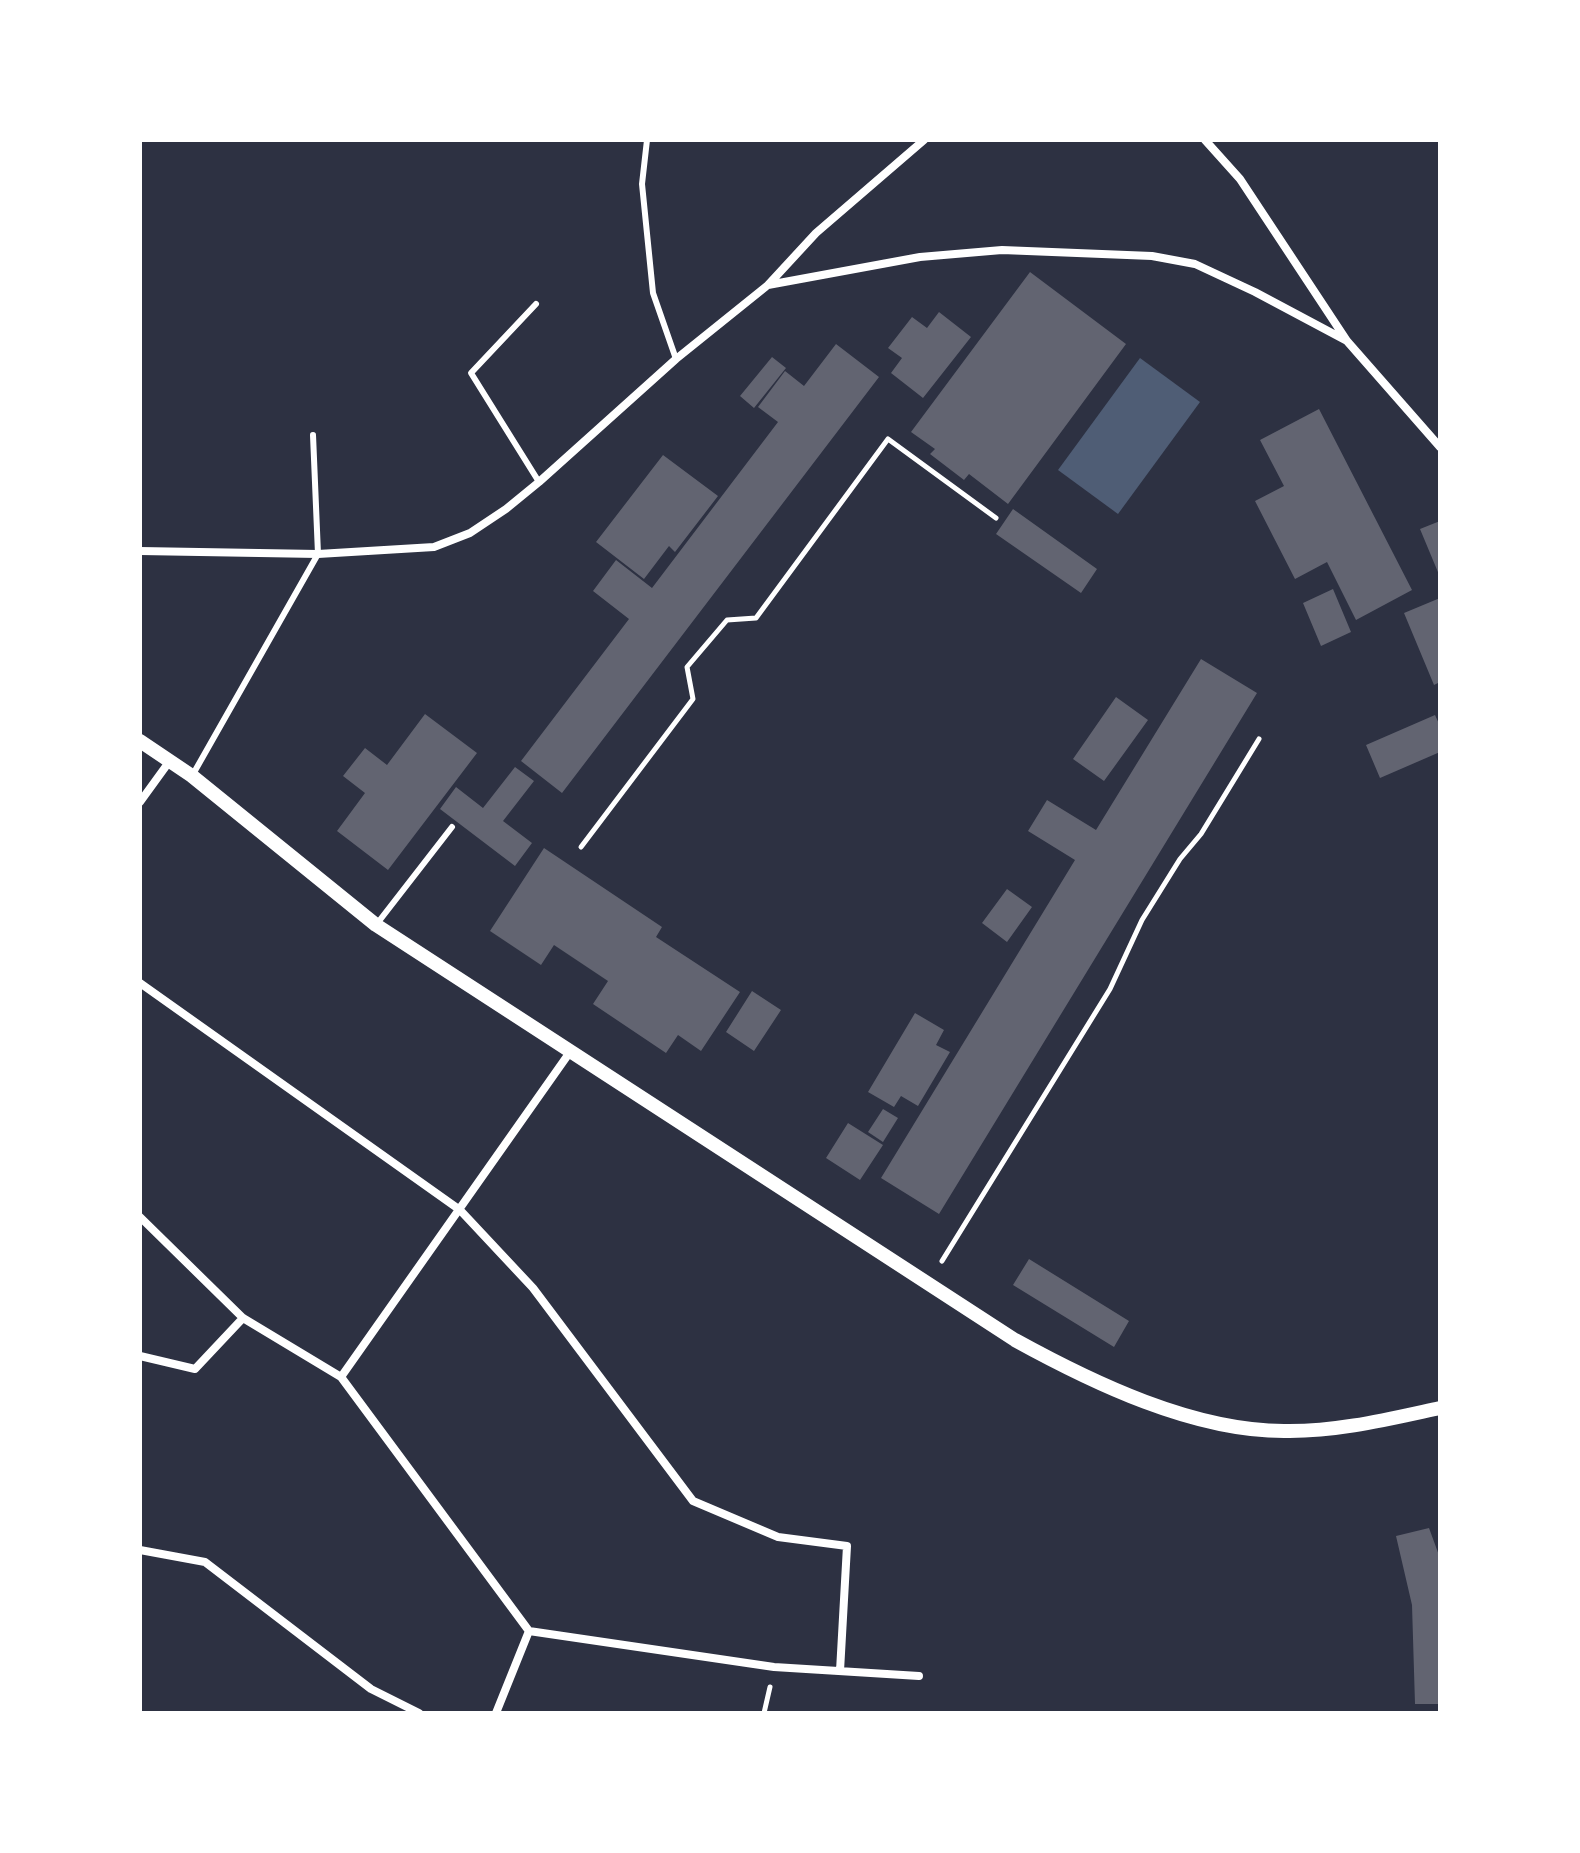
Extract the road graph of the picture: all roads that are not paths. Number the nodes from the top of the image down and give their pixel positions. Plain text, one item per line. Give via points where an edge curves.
1 (647, 140) edge
2 (924, 140) edge
3 (1205, 140) edge
4 (768, 285) junction
5 (536, 304) dead end
6 (1347, 341) junction
7 (676, 359) junction
8 (313, 435) dead end
9 (1440, 447) edge
10 (539, 482) junction
11 (140, 551) edge
12 (318, 554) junction
13 (140, 741) edge
14 (169, 762) junction
15 (192, 776) junction
16 (140, 802) edge
17 (452, 827) dead end
18 (376, 925) junction
19 (140, 983) edge
20 (570, 1052) junction
21 (460, 1210) junction
22 (140, 1217) edge
23 (243, 1318) junction
24 (140, 1356) edge
25 (341, 1377) junction
26 (1440, 1408) edge
27 (140, 1550) edge
28 (529, 1631) junction
29 (840, 1671) junction
30 (919, 1676) dead end
31 (419, 1713) edge
32 (496, 1713) edge

1 - 7 lane via 642,184 653,293
2 - 4 street via 816,233
3 - 6 street via 1240,179
4 - 6 street via 920,257 1002,250 1152,256 1195,264
4 - 7 street
5 - 10 lane via 471,373
6 - 9 street
7 - 10 street
8 - 12 lane
10 - 12 street via 470,533 434,547
11 - 12 street
12 - 15 lane
13 - 14 street
14 - 15 street
14 - 16 street
15 - 18 street
17 - 18 lane
18 - 20 street
19 - 21 street
20 - 21 street
20 - 26 street via 1015,1340 1077,1374 1174,1411 1281,1431 1366,1424
21 - 25 street
21 - 29 street via 533,1288 693,1501 778,1537 847,1546
22 - 23 street
23 - 24 street via 195,1369
23 - 25 street
25 - 28 street
27 - 31 street via 205,1562 371,1689
28 - 29 street via 774,1667
28 - 32 street
29 - 30 street

